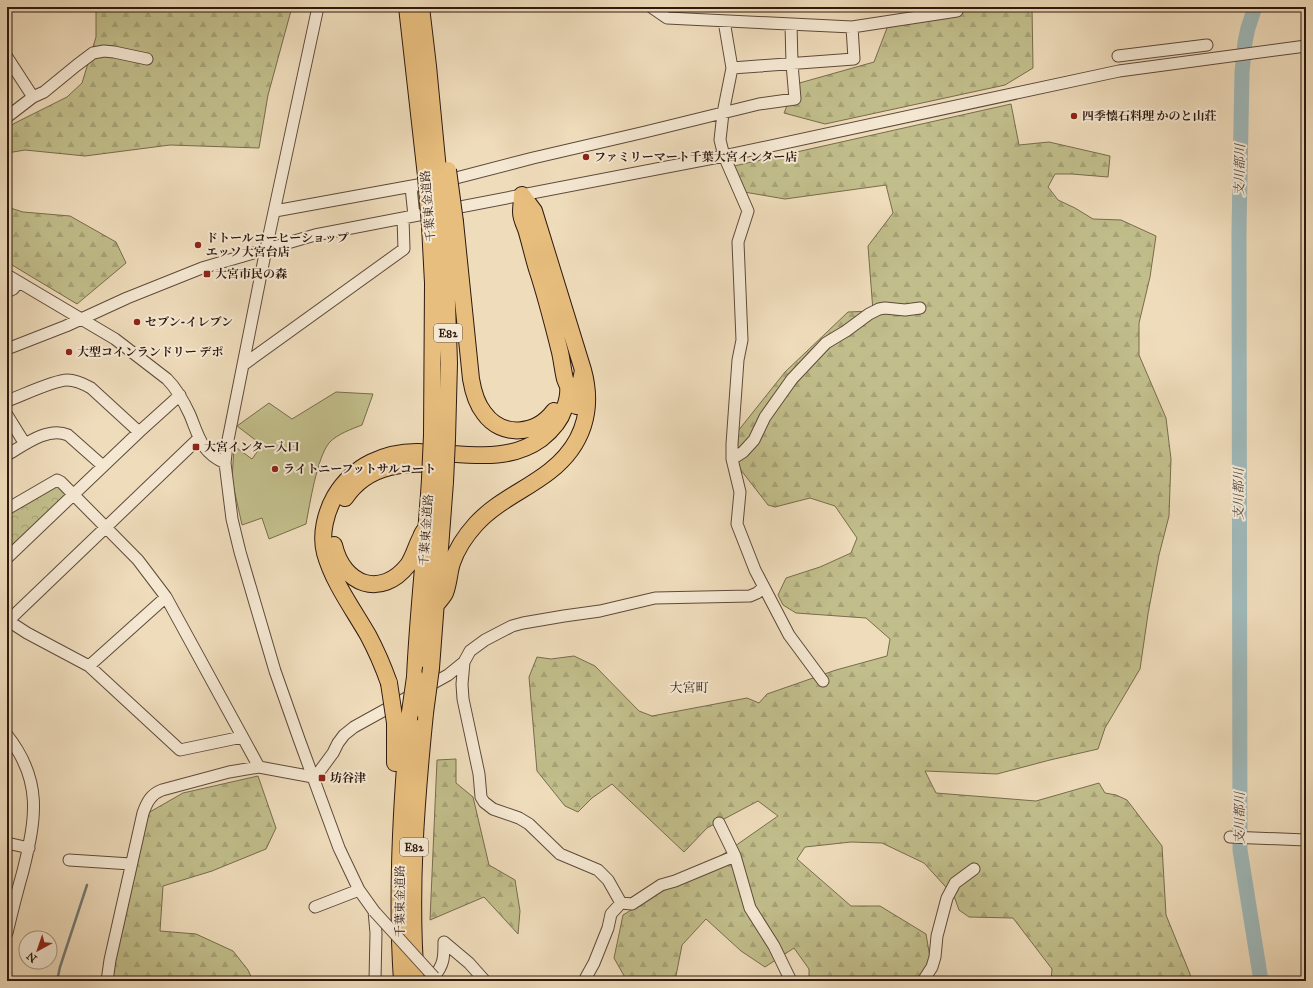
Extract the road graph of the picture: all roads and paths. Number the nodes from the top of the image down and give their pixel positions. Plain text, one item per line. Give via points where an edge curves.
1 (318, 7) edge
2 (407, 7) edge
3 (421, 7) edge
4 (651, 7) edge
5 (957, 11) dead end
6 (724, 21) junction
7 (791, 24) junction
8 (852, 27) junction
9 (1306, 46) edge
10 (147, 59) dead end
11 (8, 60) edge
12 (1201, 60) junction
13 (792, 64) junction
14 (732, 68) junction
15 (1125, 70) junction
16 (34, 97) junction
17 (723, 113) junction
18 (7, 117) edge
19 (724, 156) junction
20 (437, 172) junction
21 (411, 187) junction
22 (522, 195) junction
23 (275, 211) junction
24 (409, 217) junction
25 (442, 225) junction
26 (266, 249) junction
27 (7, 275) edge
28 (19, 282) junction
29 (7, 292) edge
30 (920, 308) dead end
31 (80, 319) junction
32 (7, 349) edge
33 (244, 365) junction
34 (583, 370) junction
35 (565, 379) junction
36 (180, 395) junction
37 (7, 401) edge
38 (7, 415) edge
39 (139, 432) junction
40 (198, 439) junction
41 (25, 444) junction
42 (7, 455) edge
43 (732, 459) junction
44 (225, 463) junction
45 (103, 466) junction
46 (438, 480) junction
47 (74, 494) junction
48 (7, 509) edge
49 (106, 526) junction
50 (427, 526) junction
51 (7, 558) edge
52 (764, 587) junction
53 (166, 597) junction
54 (436, 605) junction
55 (8, 620) edge
56 (464, 662) junction
57 (89, 666) junction
58 (823, 681) dead end
59 (402, 721) junction
60 (7, 735) edge
61 (242, 737) junction
62 (259, 767) junction
63 (313, 777) junction
64 (719, 823) dead end
65 (1230, 837) dead end
66 (1306, 840) edge
67 (7, 843) edge
68 (29, 848) junction
69 (735, 856) junction
70 (69, 860) dead end
71 (131, 864) junction
72 (974, 869) dead end
73 (358, 890) junction
74 (621, 904) junction
75 (315, 907) dead end
76 (374, 911) junction
77 (7, 933) edge
78 (402, 974) edge
79 (435, 979) edge
80 (107, 981) edge
81 (375, 981) edge
82 (416, 981) edge
83 (485, 981) edge
84 (584, 981) edge
85 (791, 981) edge
86 (923, 981) edge

1 - 23 street
2 - 20 highway, 千葉東金道路 / E82
3 - 20 highway via 428,66 435,82
4 - 6 street via 667,18
5 - 8 street
6 - 7 street
6 - 14 street
7 - 8 street
7 - 13 street
8 - 13 street via 854,59
9 - 12 street
10 - 16 street via 114,52 93,53
11 - 16 street
12 - 15 street
12 - 15 street via 1202,46 1123,55
13 - 14 street
13 - 17 street via 796,99 759,104
14 - 17 street
15 - 19 street
16 - 18 street
17 - 19 street via 720,140
17 - 21 street
19 - 22 street
19 - 43 street via 748,211 738,242 742,340 738,360
20 - 25 highway, bridge
20 - 25 highway, 千葉東金道路 / E82, bridge
21 - 23 street
21 - 24 street
22 - 24 street
22 - 34 highway via 534,211
22 - 35 highway via 521,214 552,319
23 - 26 street
24 - 26 street via 315,235
24 - 33 street via 404,249
25 - 35 highway via 473,391 484,414 502,428 513,431 523,431 540,425 554,412
25 - 46 highway, 千葉東金道路 / E82, bridge via 449,363 439,437
26 - 31 street via 202,268
26 - 33 street
27 - 28 street
28 - 29 street
28 - 31 street
30 - 43 street via 879,309 826,343 792,379 765,417 754,440
31 - 32 street
31 - 36 street via 115,339 154,368
33 - 44 street
34 - 50 highway via 574,411 563,430 546,447 526,458 500,464 413,463 387,467 375,472 356,485 342,503 337,514 334,546 340,564 346,572 359,582 378,584 395,578 408,564
34 - 54 highway via 588,386 588,399 577,440 550,471 497,504 476,524 458,550 445,593
35 - 59 highway, bridge via 568,387 567,396 560,419 532,444 518,450 492,455 419,452 384,458 354,473 332,501 324,525 324,551 336,581 377,654
36 - 39 street
36 - 40 street
37 - 39 street via 57,382 75,381 91,388
38 - 41 street
39 - 45 street
40 - 44 street via 210,454
40 - 49 street
41 - 42 street
41 - 45 street via 46,434 62,432
43 - 52 street via 740,492 737,524
44 - 63 street via 232,519 240,552 276,671
45 - 47 street
46 - 50 highway, 千葉東金道路 / E82
46 - 54 highway, 千葉東金道路 / E82
47 - 48 street via 57,480
47 - 49 street
47 - 51 street
49 - 53 street via 138,560
49 - 55 street
50 - 59 highway, 千葉東金道路 / E82, bridge via 415,677
52 - 56 street via 750,596 654,598 600,611 523,623 485,640 470,651
52 - 58 street via 789,635
53 - 57 street
53 - 61 street
54 - 82 highway, 千葉東金道路 / E82, bridge via 418,776 414,850 413,936
55 - 57 street
56 - 63 street via 448,675 354,727 344,735
56 - 74 street via 463,699 484,802 493,809 529,824 560,854 598,870 608,880
57 - 61 street via 180,750
59 - 78 highway via 393,806 395,922
60 - 68 street via 25,763 34,799
61 - 62 street
62 - 63 street
62 - 71 street via 229,772 154,793 145,805
63 - 73 street
64 - 69 street
65 - 66 street
67 - 68 street
68 - 77 street
69 - 74 street via 661,885 632,904
69 - 85 street via 750,908 774,946
70 - 71 street
71 - 80 street
72 - 86 street via 955,883 947,898 935,957
73 - 75 street
73 - 76 street
74 - 84 street via 611,914 594,963
76 - 79 street, bridge
76 - 81 street
79 - 83 street via 444,961 444,942 469,963

